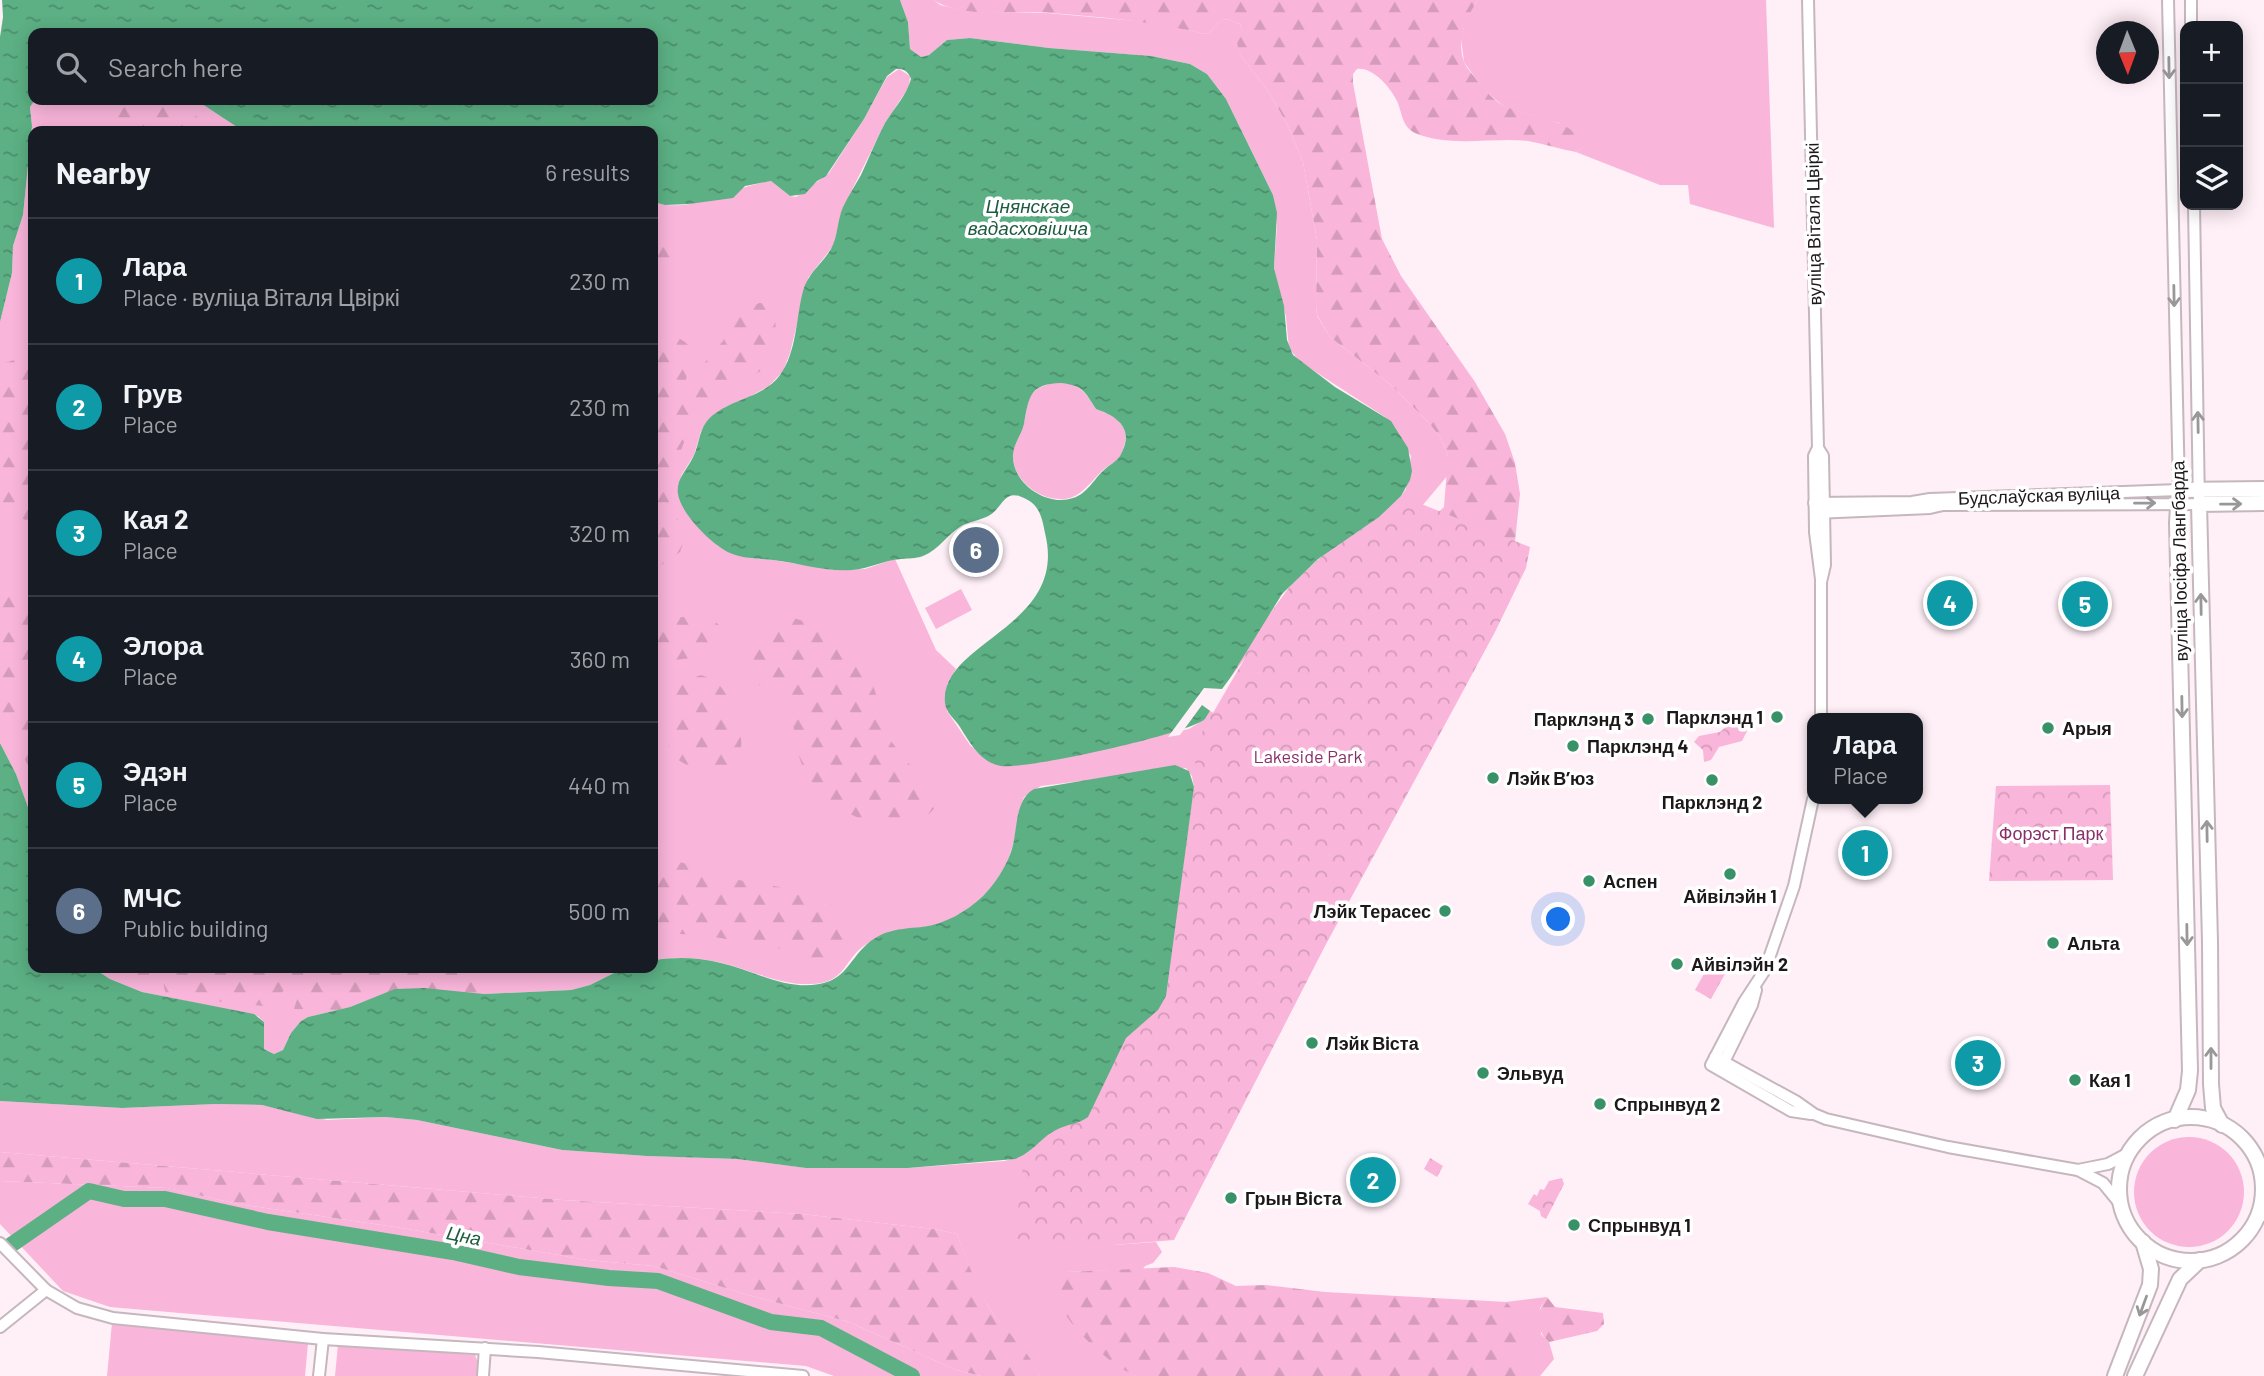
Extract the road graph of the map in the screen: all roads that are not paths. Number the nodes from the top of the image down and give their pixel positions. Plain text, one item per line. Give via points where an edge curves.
1 (1808, 0) edge
2 (2168, 0) edge
3 (2191, 0) edge
4 (2191, 21) edge
5 (2194, 210) edge
6 (2264, 489) edge
7 (2178, 496) junction
8 (2199, 497) junction
9 (2264, 503) edge
10 (1819, 508) junction
11 (1821, 713) edge
12 (1812, 804) edge
13 (2175, 1120) junction
14 (2222, 1125) junction
15 (2127, 1154) junction
16 (2078, 1170) junction
17 (2263, 1177) edge
18 (2121, 1205) junction
19 (2262, 1216) edge
20 (2142, 1241) junction
21 (0, 1243) edge
22 (2200, 1260) junction
23 (46, 1290) junction
24 (0, 1327) edge
25 (323, 1339) junction
26 (485, 1348) junction
27 (319, 1376) edge
28 (483, 1376) edge
29 (803, 1376) edge
30 (2115, 1376) edge
31 (2135, 1376) edge

1 - 10 street, вуліца Віталя Цвіркі via 1818,448 1814,456
2 -> 7 street, вуліца Іосіфа Лангбарда
3 - 4 street
8 -> 5 street, вуліца Іосіфа Лангбарда
6 - 8 main road, Будслаўская вуліца
7 - 8 main road, Будслаўская вуліца
7 - 10 street, Будслаўская вуліца via 1930,499
7 -> 13 main road, вуліца Іосіфа Лангбарда via 2190,1071 2188,1090
8 -> 9 main road, Будслаўская вуліца
14 -> 8 main road, вуліца Іосіфа Лангбарда via 2213,1108 2211,1084
10 - 11 street, вуліца Віталя Цвіркі
12 - 16 street via 1794,886 1759,981 1744,1002 1719,1063 1791,1111
13 - 14 main road via 2199,1119
13 - 15 main road via 2147,1132
14 - 17 main road via 2249,1149
15 - 16 street via 2108,1164
15 - 18 main road via 2119,1184
16 - 18 street via 2103,1183
17 - 19 main road
18 - 20 main road
19 - 22 main road via 2238,1244 2221,1255
20 - 22 main road via 2169,1256
20 -> 30 main road via 2151,1269 2150,1285
21 - 23 street
22 - 31 main road via 2180,1279
23 - 24 street
23 - 25 street via 77,1308 113,1318
25 - 26 street
25 - 27 street
26 - 28 street
26 - 29 street

